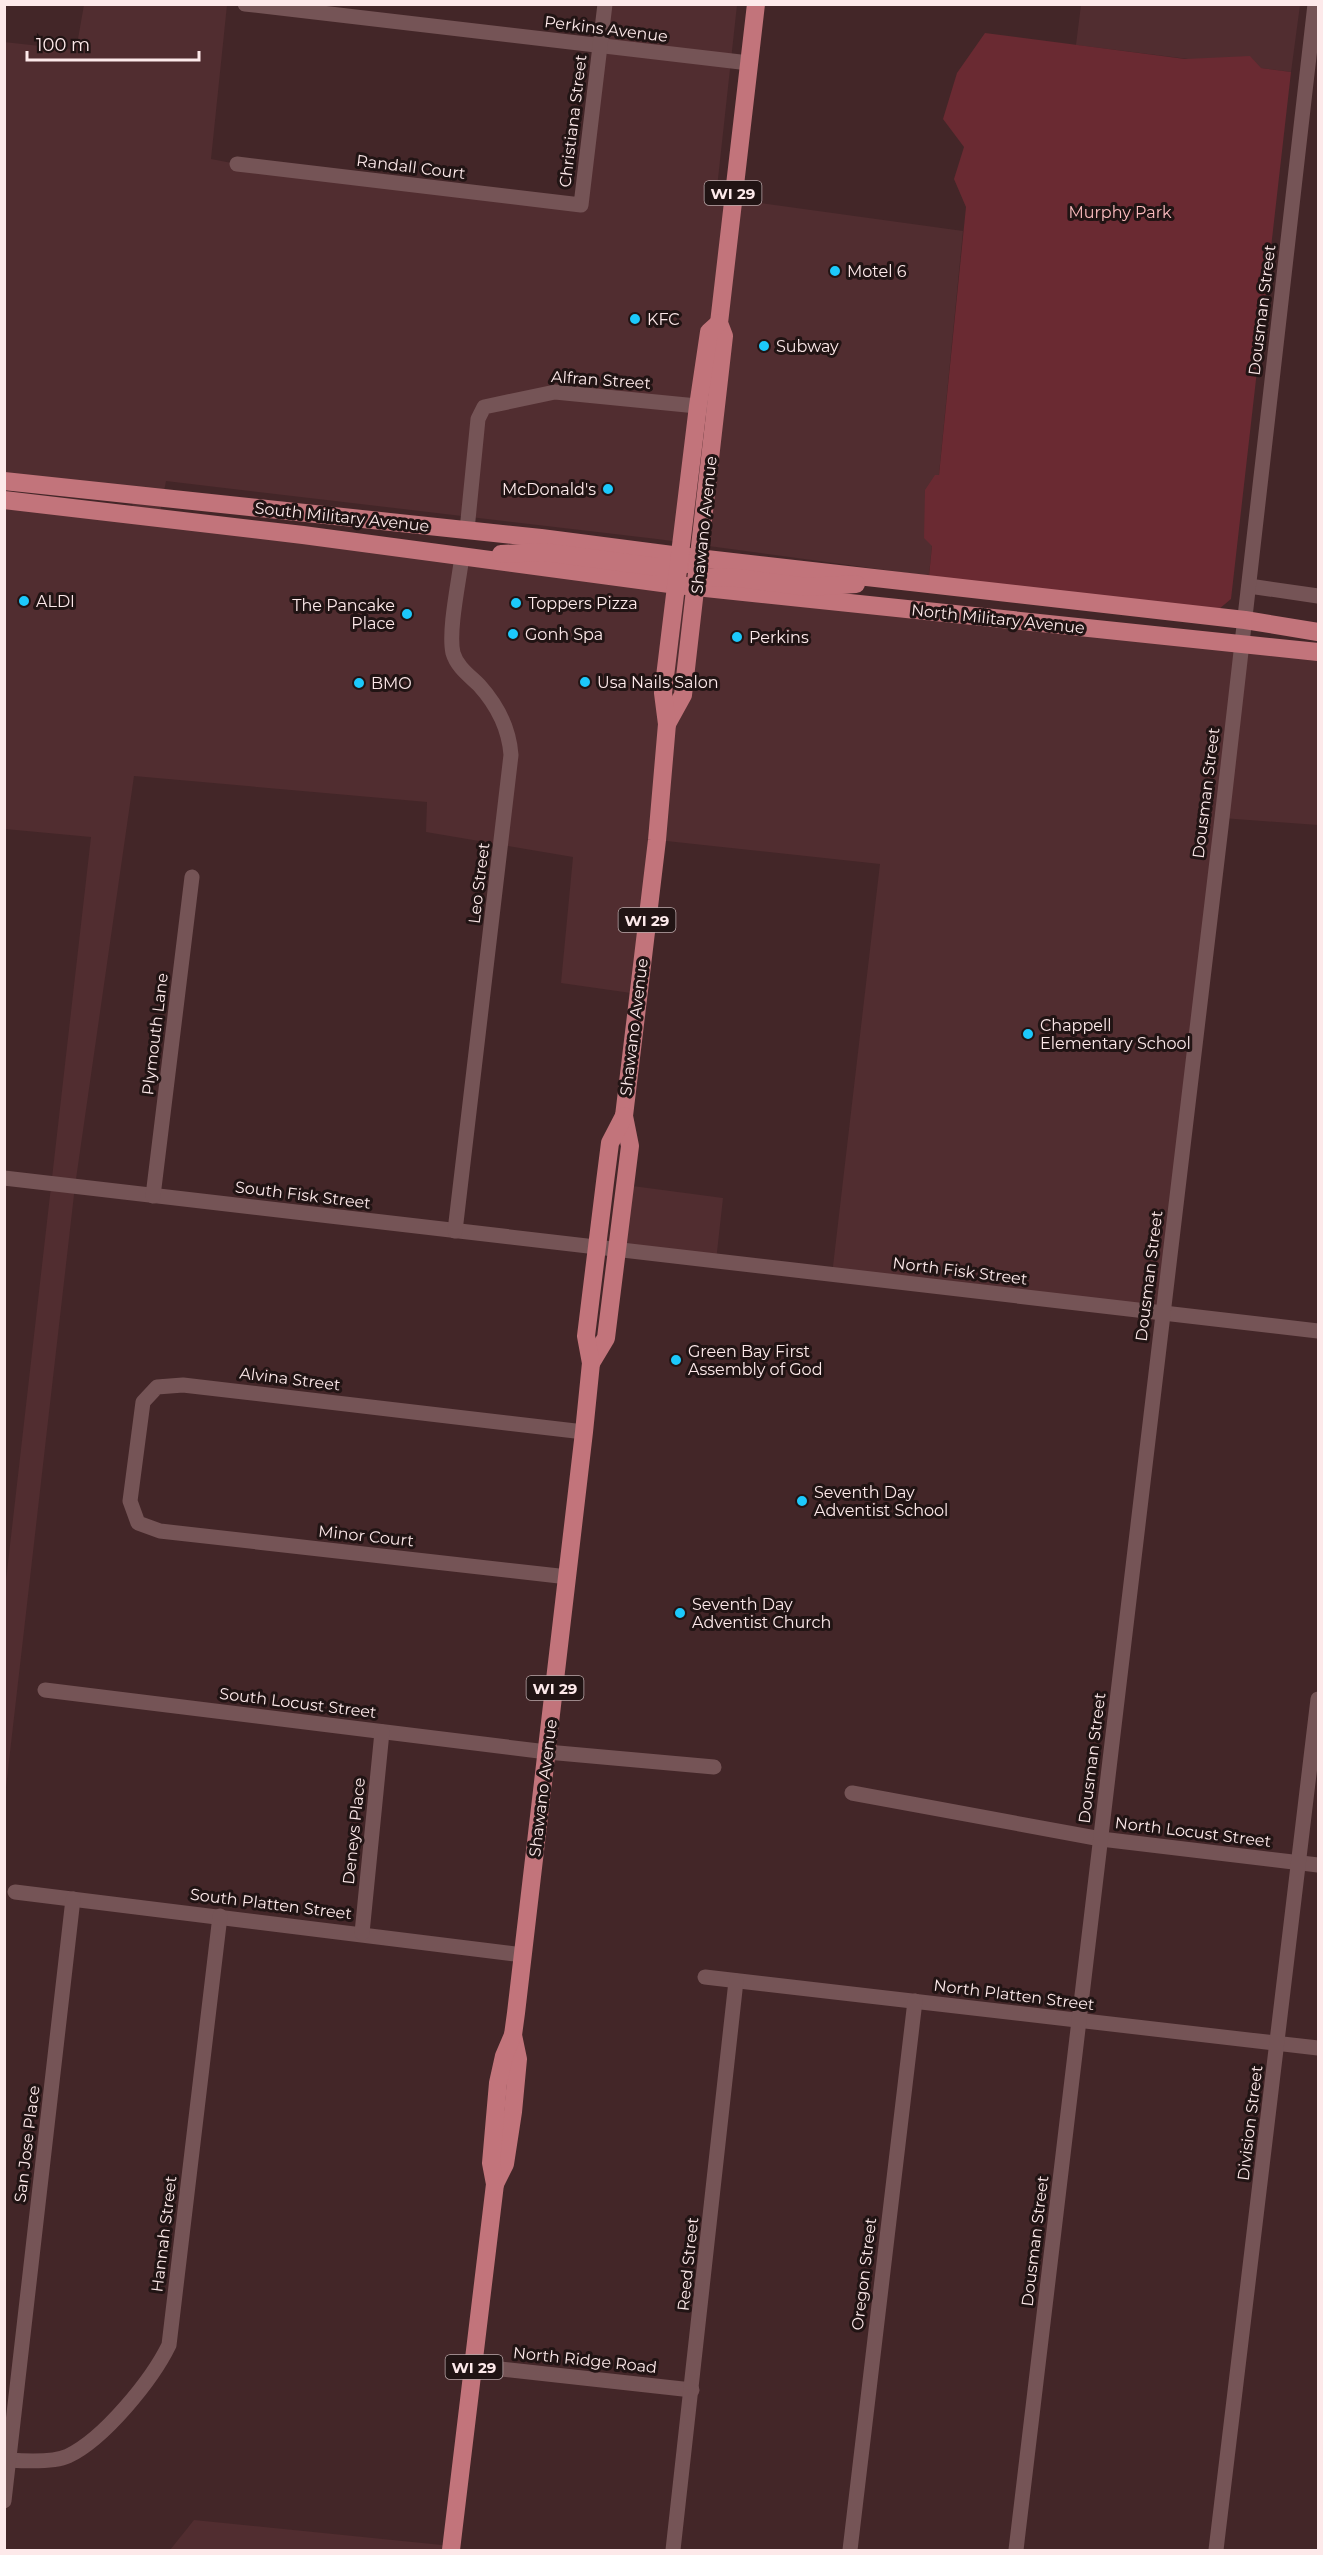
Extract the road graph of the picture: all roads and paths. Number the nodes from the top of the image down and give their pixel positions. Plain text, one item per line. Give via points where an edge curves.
1 (245, 4) edge
2 (605, 4) edge
3 (756, 4) edge
4 (1316, 4) edge
5 (351, 11) edge
6 (600, 46) junction
7 (1315, 47) edge
8 (749, 63) junction
9 (237, 164) dead end
10 (581, 206) joint
11 (707, 407) junction
12 (4, 481) edge
13 (4, 500) edge
14 (467, 530) junction
15 (462, 556) junction
16 (700, 558) junction
17 (680, 561) junction
18 (891, 580) junction
19 (698, 582) junction
20 (677, 585) junction
21 (1249, 586) junction
22 (1318, 596) edge
23 (1245, 620) junction
24 (1318, 632) edge
25 (1242, 644) junction
26 (1318, 652) edge
27 (667, 724) junction
28 (192, 877) dead end
29 (624, 1116) junction
30 (4, 1178) edge
31 (153, 1196) junction
32 (455, 1231) junction
33 (597, 1247) junction
34 (617, 1250) junction
35 (1163, 1313) junction
36 (1318, 1330) edge
37 (591, 1363) junction
38 (584, 1432) junction
39 (160, 1531) joint
40 (568, 1577) junction
41 (45, 1690) dead end
42 (1318, 1699) edge
43 (382, 1732) junction
44 (547, 1752) junction
45 (714, 1767) dead end
46 (852, 1793) dead end
47 (1101, 1839) junction
48 (1299, 1863) junction
49 (1318, 1865) edge
50 (15, 1892) dead end
51 (73, 1899) junction
52 (220, 1916) junction
53 (362, 1933) junction
54 (523, 1955) junction
55 (705, 1977) dead end
56 (736, 1981) junction
57 (915, 2001) junction
58 (1079, 2020) junction
59 (1278, 2044) junction
60 (1318, 2048) edge
61 (474, 2366) junction
62 (692, 2390) junction
63 (9, 2460) junction
64 (4, 2500) edge
65 (452, 2550) edge
66 (673, 2550) edge
67 (850, 2550) edge
68 (1016, 2550) edge
69 (1216, 2550) edge

1 - 5 street, Perkins Avenue
2 - 6 street, Christiana Street
3 - 8 main road, Shawano Avenue / WI 29
4 - 7 street, Dousman Street
5 - 6 street, Perkins Avenue
6 - 8 street, Perkins Avenue
6 - 10 street, Christiana Street
7 - 21 street, Dousman Street
8 - 11 main road, Shawano Avenue / WI 29 via 719,323 709,332
9 - 10 street, Randall Court
11 - 14 street, Alfran Street via 555,392 484,407 478,419
11 - 16 main road, Shawano Avenue / WI 29
11 - 17 main road, Shawano Avenue / WI 29
12 - 14 main road, South Military Avenue
13 - 15 main road, South Military Avenue
14 - 17 main road, South Military Avenue
15 - 17 main road via 543,552 658,567
15 - 20 main road, South Military Avenue
15 - 32 street, Leo Street via 453,654 499,712 512,756
16 - 17 main road, North Military Avenue
16 - 18 main road, North Military Avenue
16 - 19 main road, Shawano Avenue / WI 29
17 - 20 main road, Shawano Avenue / WI 29
18 - 19 main road via 807,587 738,578
18 - 23 main road, North Military Avenue
19 - 20 main road, North Military Avenue
19 - 25 main road, North Military Avenue
19 - 27 main road, Shawano Avenue / WI 29 via 683,695
20 - 27 main road, Shawano Avenue / WI 29 via 663,693
21 - 22 street
21 - 23 street, Dousman Street
23 - 24 main road, North Military Avenue
23 - 25 street, Dousman Street
25 - 26 main road, North Military Avenue
25 - 35 street, Dousman Street
27 - 29 main road, Shawano Avenue / WI 29
28 - 31 street, Plymouth Lane
29 - 33 main road, Shawano Avenue / WI 29 via 610,1143
29 - 34 main road, Shawano Avenue / WI 29 via 630,1146
30 - 31 street, South Fisk Street
31 - 32 street, South Fisk Street
32 - 33 street, South Fisk Street
33 - 34 street, North Fisk Street
33 - 37 main road, Shawano Avenue / WI 29 via 586,1336
34 - 35 street, North Fisk Street
34 - 37 main road, Shawano Avenue / WI 29 via 606,1338
35 - 36 street, North Fisk Street
35 - 47 street, Dousman Street
37 - 38 main road, Shawano Avenue / WI 29
38 - 39 street, Alvina Street via 183,1385 157,1387 143,1402 130,1501 138,1523
38 - 40 main road, Shawano Avenue / WI 29
39 - 40 street, Minor Court
40 - 44 main road, Shawano Avenue / WI 29
41 - 43 street, South Locust Street
42 - 48 street, Division Street
43 - 44 street, South Locust Street
43 - 53 street, Deneys Place
44 - 45 street
44 - 54 main road, Shawano Avenue / WI 29
46 - 47 street, North Locust Street
47 - 48 street, North Locust Street
47 - 58 street, Dousman Street
48 - 49 street, North Locust Street
48 - 59 street, Division Street
50 - 51 street, South Platten Street
51 - 52 street, South Platten Street
51 - 63 street, San Jose Place
52 - 53 street, South Platten Street
52 - 63 street, Hannah Street via 169,2345 159,2366 98,2437 66,2457
53 - 54 street, South Platten Street
54 - 61 main road, Shawano Avenue / WI 29 via 513,2035 504,2056 496,2101 491,2163 495,2184
55 - 56 street, North Platten Street
56 - 57 street, North Platten Street
56 - 62 street, Reed Street
57 - 58 street, North Platten Street
57 - 67 street, Oregon Street
58 - 59 street, North Platten Street
58 - 68 street, Dousman Street
59 - 60 street, North Platten Street
59 - 69 street, Division Street
61 - 62 street, North Ridge Road
61 - 65 main road, Shawano Avenue / WI 29
62 - 66 street, Reed Street
63 - 64 street, San Jose Place

